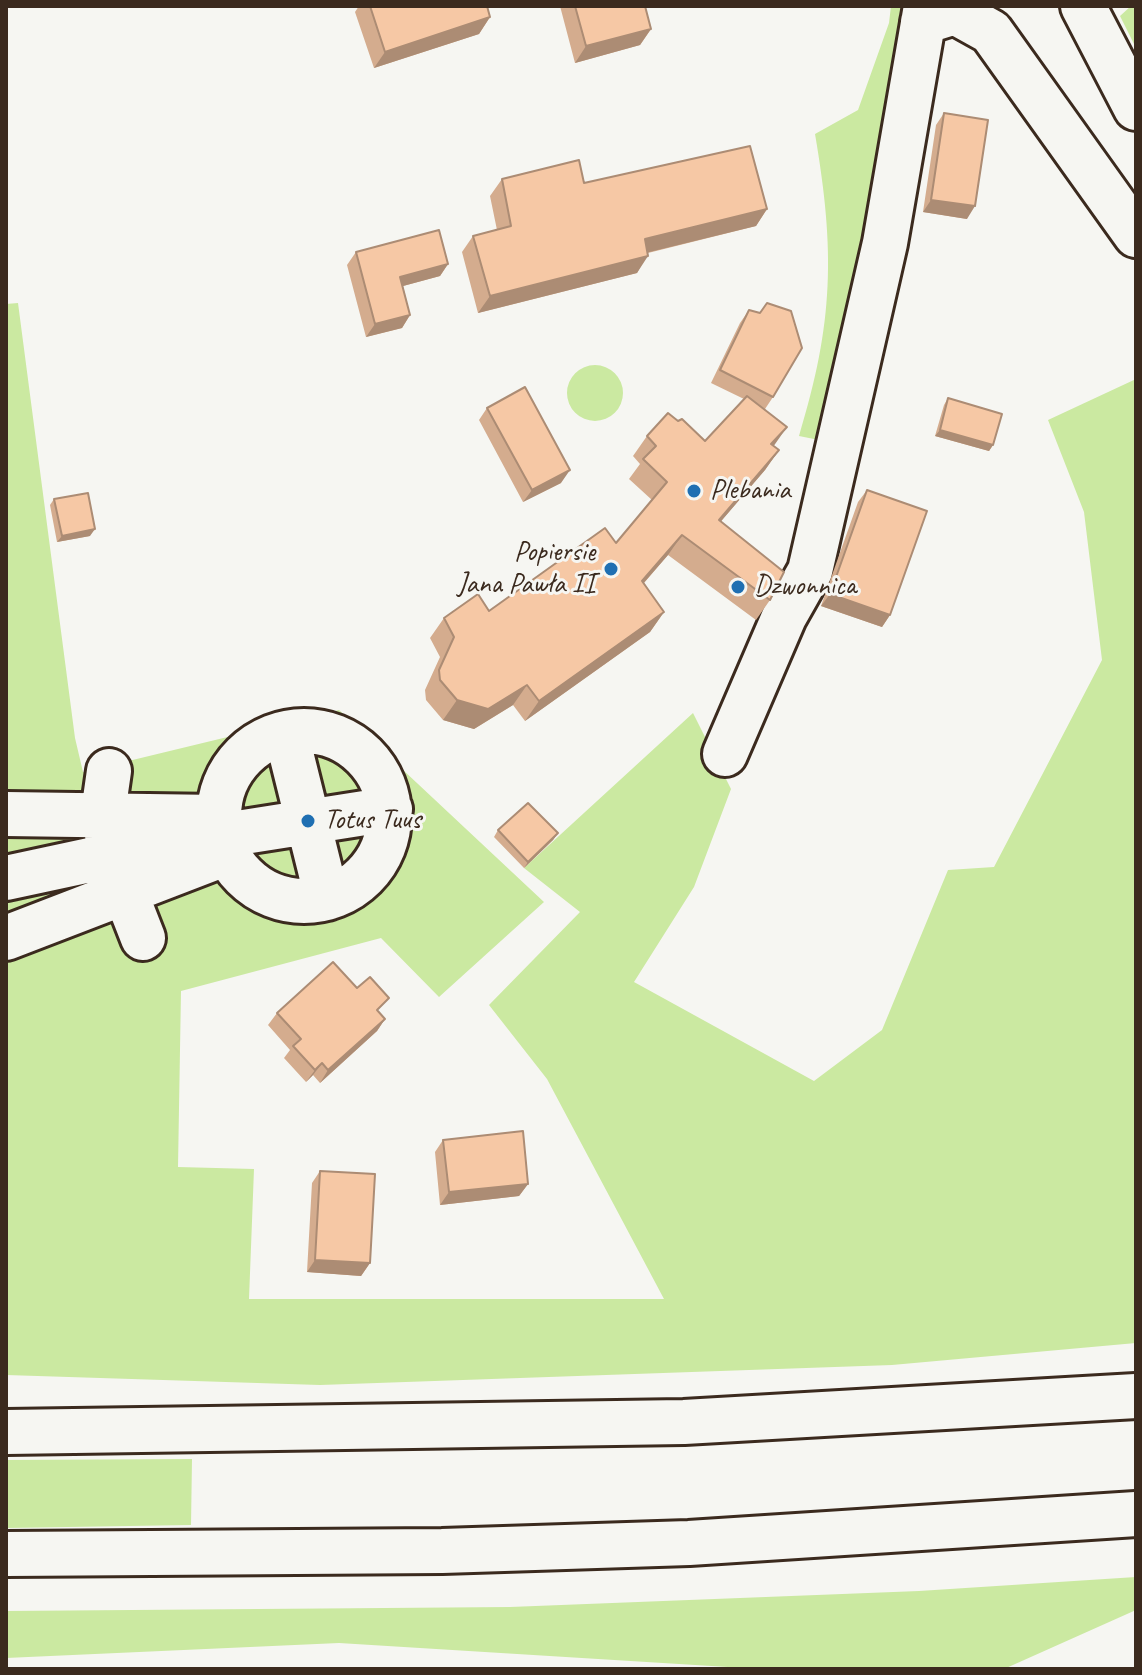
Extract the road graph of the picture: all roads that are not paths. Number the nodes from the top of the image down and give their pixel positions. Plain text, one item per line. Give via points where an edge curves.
1 (1083, 6) edge
2 (924, 14) edge
3 (1136, 108) edge
4 (1136, 235) edge
5 (286, 733) junction
6 (725, 754) dead end
7 (109, 771) dead end
8 (390, 809) junction
9 (103, 813) junction
10 (6, 814) edge
11 (308, 821) junction
12 (223, 835) junction
13 (117, 875) junction
14 (6, 878) edge
15 (327, 898) junction
16 (6, 938) edge
17 (143, 938) dead end
18 (1136, 1396) edge
19 (6, 1432) edge
20 (1136, 1514) edge
21 (6, 1554) edge

1 - 3 main road
2 - 4 main road via 955,12 991,32
2 - 6 main road via 885,243 810,571 784,617
5 - 8 main road via 322,732 348,741 376,770
5 - 11 main road
5 - 12 main road via 246,752 229,774 220,799
7 - 9 main road
8 - 11 main road
8 - 15 main road via 387,838 375,865 354,886
9 - 10 main road
9 - 12 main road
9 - 13 main road
11 - 12 main road
11 - 15 main road
12 - 13 main road
12 - 15 main road via 244,877 268,893 298,902
13 - 14 main road
13 - 16 main road
13 - 17 main road
18 - 19 main road via 684,1422
20 - 21 main road via 689,1543 442,1551

